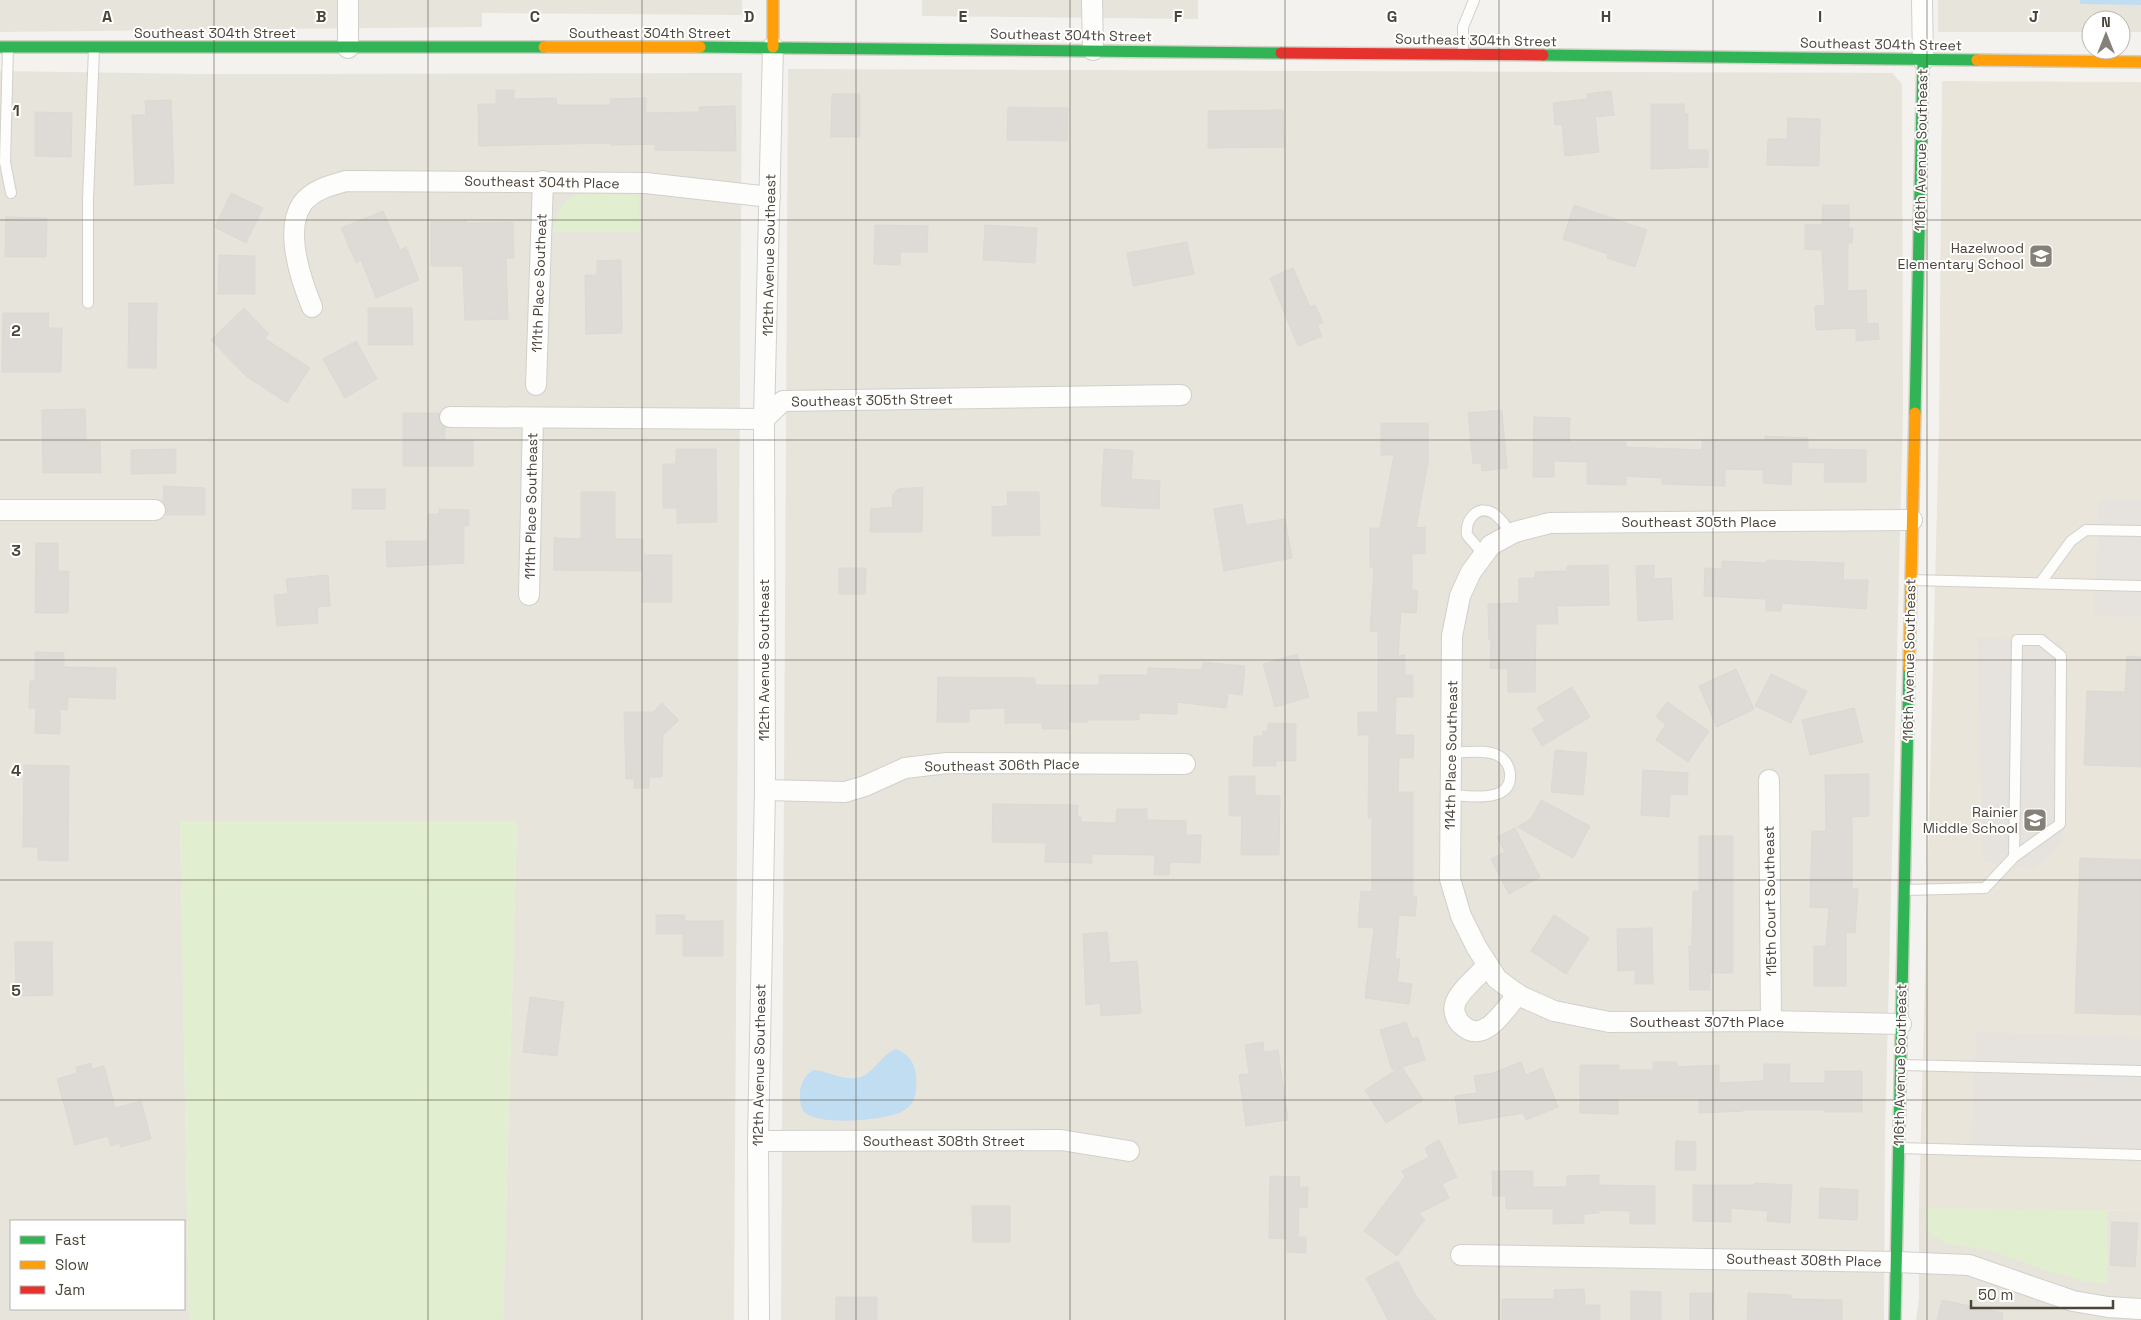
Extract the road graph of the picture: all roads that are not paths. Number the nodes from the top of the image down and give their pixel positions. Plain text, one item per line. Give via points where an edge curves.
1 (348, 0) edge
2 (773, 0) edge
3 (1092, 0) edge
4 (1474, 0) edge
5 (1922, 0) edge
6 (4, 47) edge
7 (773, 47) junction
8 (348, 48) junction
9 (94, 49) junction
10 (1093, 50) junction
11 (1462, 55) junction
12 (1923, 60) junction
13 (2141, 62) edge
14 (543, 181) junction
15 (11, 193) dead end
16 (770, 197) junction
17 (88, 303) dead end
18 (312, 307) dead end
19 (536, 385) dead end
20 (1181, 395) dead end
21 (450, 417) dead end
22 (533, 418) junction
23 (764, 420) junction
24 (0, 510) edge
25 (155, 510) dead end
26 (1912, 520) junction
27 (2141, 531) edge
28 (1512, 534) junction
29 (1487, 550) junction
30 (1911, 580) junction
31 (2041, 582) junction
32 (2141, 586) edge
33 (529, 595) dead end
34 (1451, 752) junction
35 (1185, 764) dead end
36 (1769, 780) dead end
37 (764, 790) junction
38 (1451, 795) junction
39 (2014, 857) junction
40 (1904, 890) junction
41 (1492, 972) junction
42 (1518, 994) junction
43 (1771, 1021) junction
44 (1901, 1024) junction
45 (1900, 1065) junction
46 (2141, 1071) edge
47 (758, 1141) junction
48 (1899, 1148) junction
49 (1129, 1151) dead end
50 (2141, 1155) edge
51 (1461, 1255) dead end
52 (1896, 1262) junction
53 (2139, 1313) edge
54 (759, 1320) edge
55 (1895, 1320) edge

1 - 8 street
2 - 7 street, 112th Avenue Southeast
3 - 10 street
4 - 11 lane via 1463,27
5 - 12 street, 116th Avenue Southeast
6 - 9 street, Southeast 304th Street
6 - 15 lane via 5,162
7 - 8 street, Southeast 304th Street
7 - 10 street, Southeast 304th Street
7 - 16 street, 112th Avenue Southeast
8 - 9 street, Southeast 304th Street
9 - 17 lane
10 - 11 street, Southeast 304th Street
11 - 12 street, Southeast 304th Street
12 - 13 street, Southeast 304th Street
12 - 26 street, 116th Avenue Southeast
14 - 16 street, Southeast 304th Place via 646,183
14 - 18 street, Southeast 304th Place via 346,181 315,192 302,204 295,219 299,274
14 - 19 street, 111th Place Southeat
16 - 23 street, 112th Avenue Southeast
20 - 23 street, Southeast 305th Street via 783,401
21 - 22 street
22 - 23 street
22 - 33 street, 111th Place Southeast
23 - 37 street, 112th Avenue Southeast
24 - 25 street
26 - 28 street, Southeast 305th Place via 1550,523
26 - 30 street, 116th Avenue Southeast
27 - 31 lane via 2086,530 2071,541
28 - 29 street, Southeast 305th Place
28 - 29 lane via 1491,512 1477,512 1468,521 1467,535
29 - 34 street, 114th Place Southeast via 1471,572 1460,596 1452,636
30 - 31 lane
30 - 40 street, 116th Avenue Southeast
31 - 32 lane
34 - 38 street, 114th Place Southeast
34 - 38 lane via 1497,754 1509,767 1510,775 1504,790 1496,795
35 - 37 street, Southeast 306th Place via 947,763 905,768 845,792
36 - 43 street, 115th Court Southeast
37 - 47 street, 112th Avenue Southeast
38 - 41 street, 114th Place Southeast via 1450,879 1461,916
39 - 39 lane via 2060,824 2061,656 2041,640 2017,640
39 - 40 lane via 1985,888
40 - 44 street, 116th Avenue Southeast
41 - 42 street, Southeast 307th Place
41 - 42 street via 1459,996 1455,1012 1463,1027 1471,1031 1488,1028
42 - 43 street, Southeast 307th Place via 1554,1011 1609,1022
43 - 44 street, Southeast 307th Place
44 - 45 street, 116th Avenue Southeast
45 - 46 lane
45 - 48 street, 116th Avenue Southeast
47 - 49 street, Southeast 308th Street via 1061,1140
47 - 54 street, 112th Avenue Southeast
48 - 50 lane
48 - 52 street, 116th Avenue Southeast
51 - 52 street, Southeast 308th Place
52 - 53 street, Southeast 308th Place via 1969,1265 2073,1301
52 - 55 street, 116th Avenue Southeast

